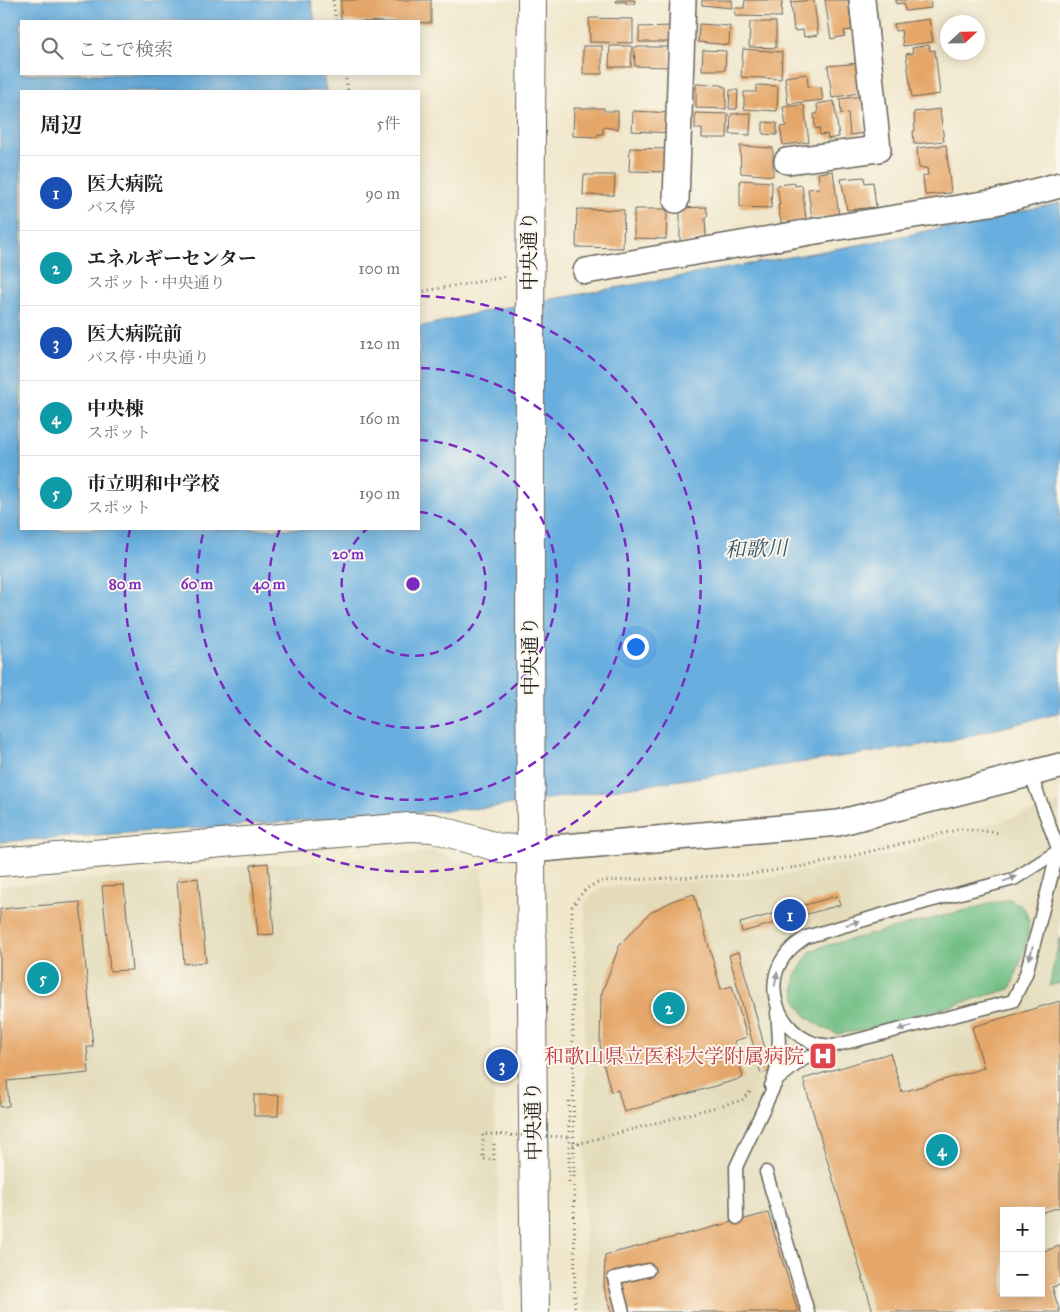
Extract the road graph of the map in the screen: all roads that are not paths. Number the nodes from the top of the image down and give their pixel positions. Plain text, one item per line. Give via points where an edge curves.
1 (532, 0) edge
2 (683, 0) edge
3 (862, 0) edge
4 (788, 161) dead end
5 (1060, 185) edge
6 (676, 200) dead end
7 (586, 271) dead end
8 (1060, 766) edge
9 (1030, 773) junction
10 (530, 850) junction
11 (1059, 852) edge
12 (0, 862) edge
13 (777, 1007) junction
14 (833, 1046) junction
15 (766, 1172) dead end
16 (648, 1270) dead end
17 (535, 1312) edge
18 (623, 1312) edge
19 (808, 1312) edge

1 - 10 main road, 中央通り
2 - 6 street
3 - 4 street via 878,149
5 - 7 street via 996,202
8 - 9 street
9 - 10 street via 838,823
9 - 11 lane
10 - 12 main road via 500,848 433,828 409,827
10 - 17 main road, 中央通り
13 -> 11 lane via 774,990 779,966 792,946 806,937 1014,879
11 -> 14 lane via 1026,974 1013,1001
13 - 14 lane via 799,1036 815,1044
13 - 14 lane via 780,1045 774,1079 734,1166 736,1217 736,1167 777,1080 802,1060
15 - 19 lane
16 - 18 lane via 614,1278

